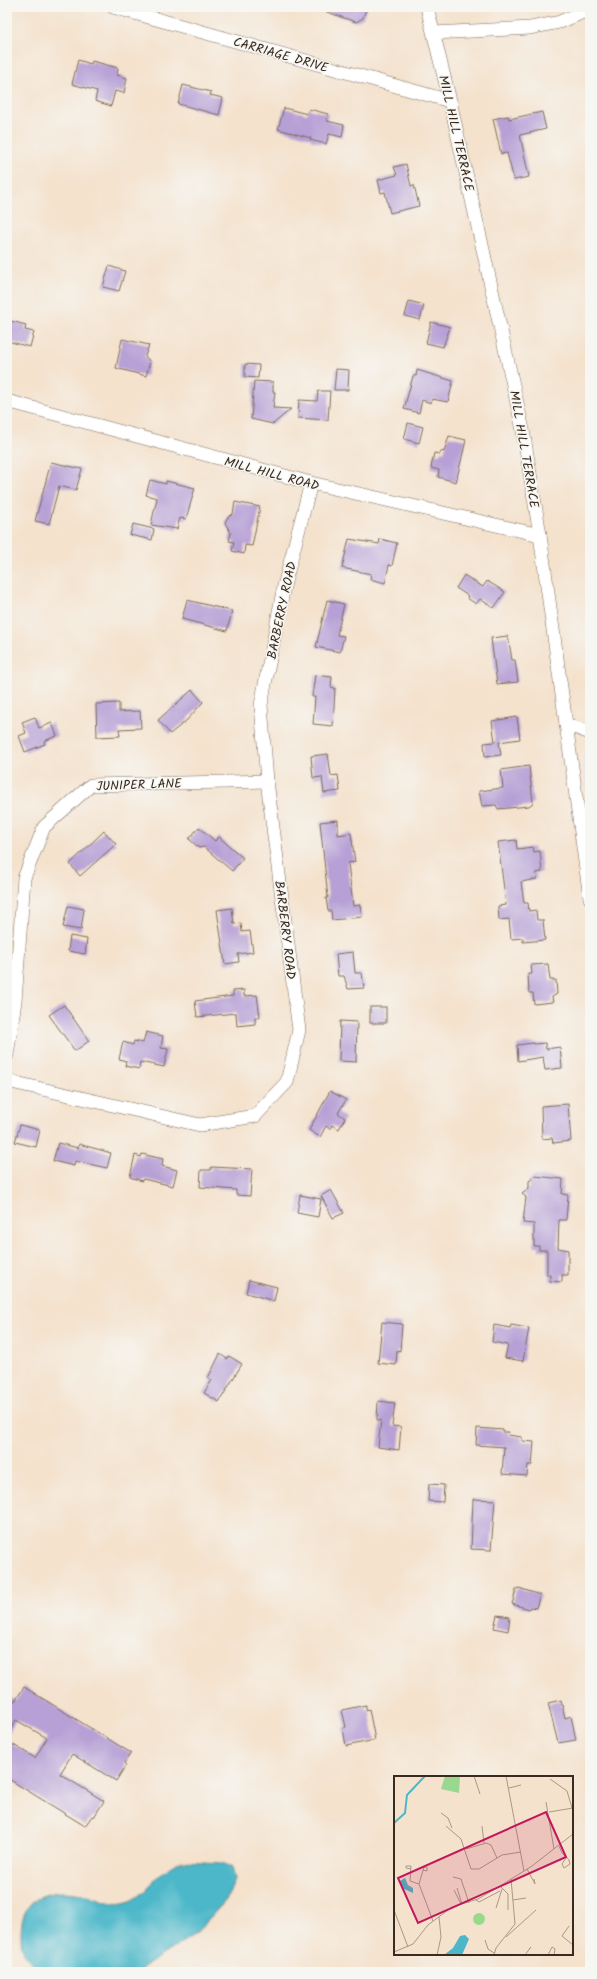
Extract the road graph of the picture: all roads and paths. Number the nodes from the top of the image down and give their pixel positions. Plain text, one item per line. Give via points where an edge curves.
1 (113, 7) edge
2 (427, 7) edge
3 (590, 9) edge
4 (434, 33) junction
5 (450, 101) junction
6 (7, 401) edge
7 (312, 483) junction
8 (540, 535) junction
9 (566, 724) junction
10 (590, 733) edge
11 (267, 781) junction
12 (590, 898) edge
13 (7, 1055) edge
14 (7, 1080) edge

1 - 5 street, CARRIAGE DRIVE
2 - 4 street, MILL HILL TERRACE
3 - 4 street via 560,22 530,28
4 - 5 street, MILL HILL TERRACE
5 - 8 street, MILL HILL TERRACE via 523,430
6 - 7 street, MILL HILL ROAD
7 - 8 street, MILL HILL ROAD
7 - 11 street, BARBERRY ROAD via 284,586 261,705
8 - 9 street, MILL HILL TERRACE
9 - 10 street
9 - 12 street, MILL HILL TERRACE
11 - 13 street, JUNIPER LANE via 90,785 44,826 24,878 15,1001
11 - 14 street, BARBERRY ROAD via 299,1030 286,1082 255,1116 200,1125

